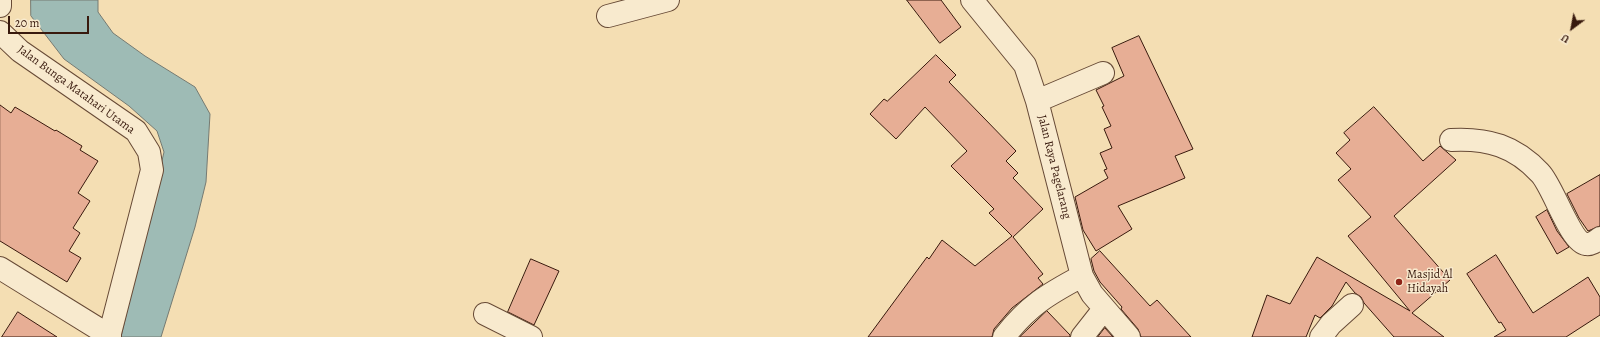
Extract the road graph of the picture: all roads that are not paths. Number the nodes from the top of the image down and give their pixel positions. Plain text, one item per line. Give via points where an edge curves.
1 (0, 0) edge
2 (668, 0) edge
3 (972, 0) edge
4 (0, 6) edge
5 (608, 16) dead end
6 (0, 32) edge
7 (1103, 73) dead end
8 (1037, 101) junction
9 (1451, 140) dead end
10 (1600, 238) edge
11 (0, 268) edge
12 (1082, 276) junction
13 (1352, 305) dead end
14 (1104, 309) junction
15 (485, 314) dead end
16 (110, 337) edge
17 (531, 337) edge
18 (1004, 337) edge
19 (1082, 337) edge
20 (1129, 337) edge
21 (1321, 337) edge

1 - 4 street
2 - 5 street
3 - 8 street, Jalan Raya Pagelarang via 1025,65
6 - 16 street, Jalan Bunga Matahari Utama via 20,51 136,131 149,152 152,170
7 - 8 street
8 - 12 street, Jalan Raya Pagelarang
9 - 10 street via 1469,139 1505,146 1525,159 1541,173 1552,188 1570,229 1577,238 1586,244
11 - 16 street
12 - 14 street, Jalan Raya Pagelarang
12 - 18 street via 1030,308
13 - 21 street
14 - 19 street
14 - 20 street, Jalan Raya Pagelarang
15 - 17 street

